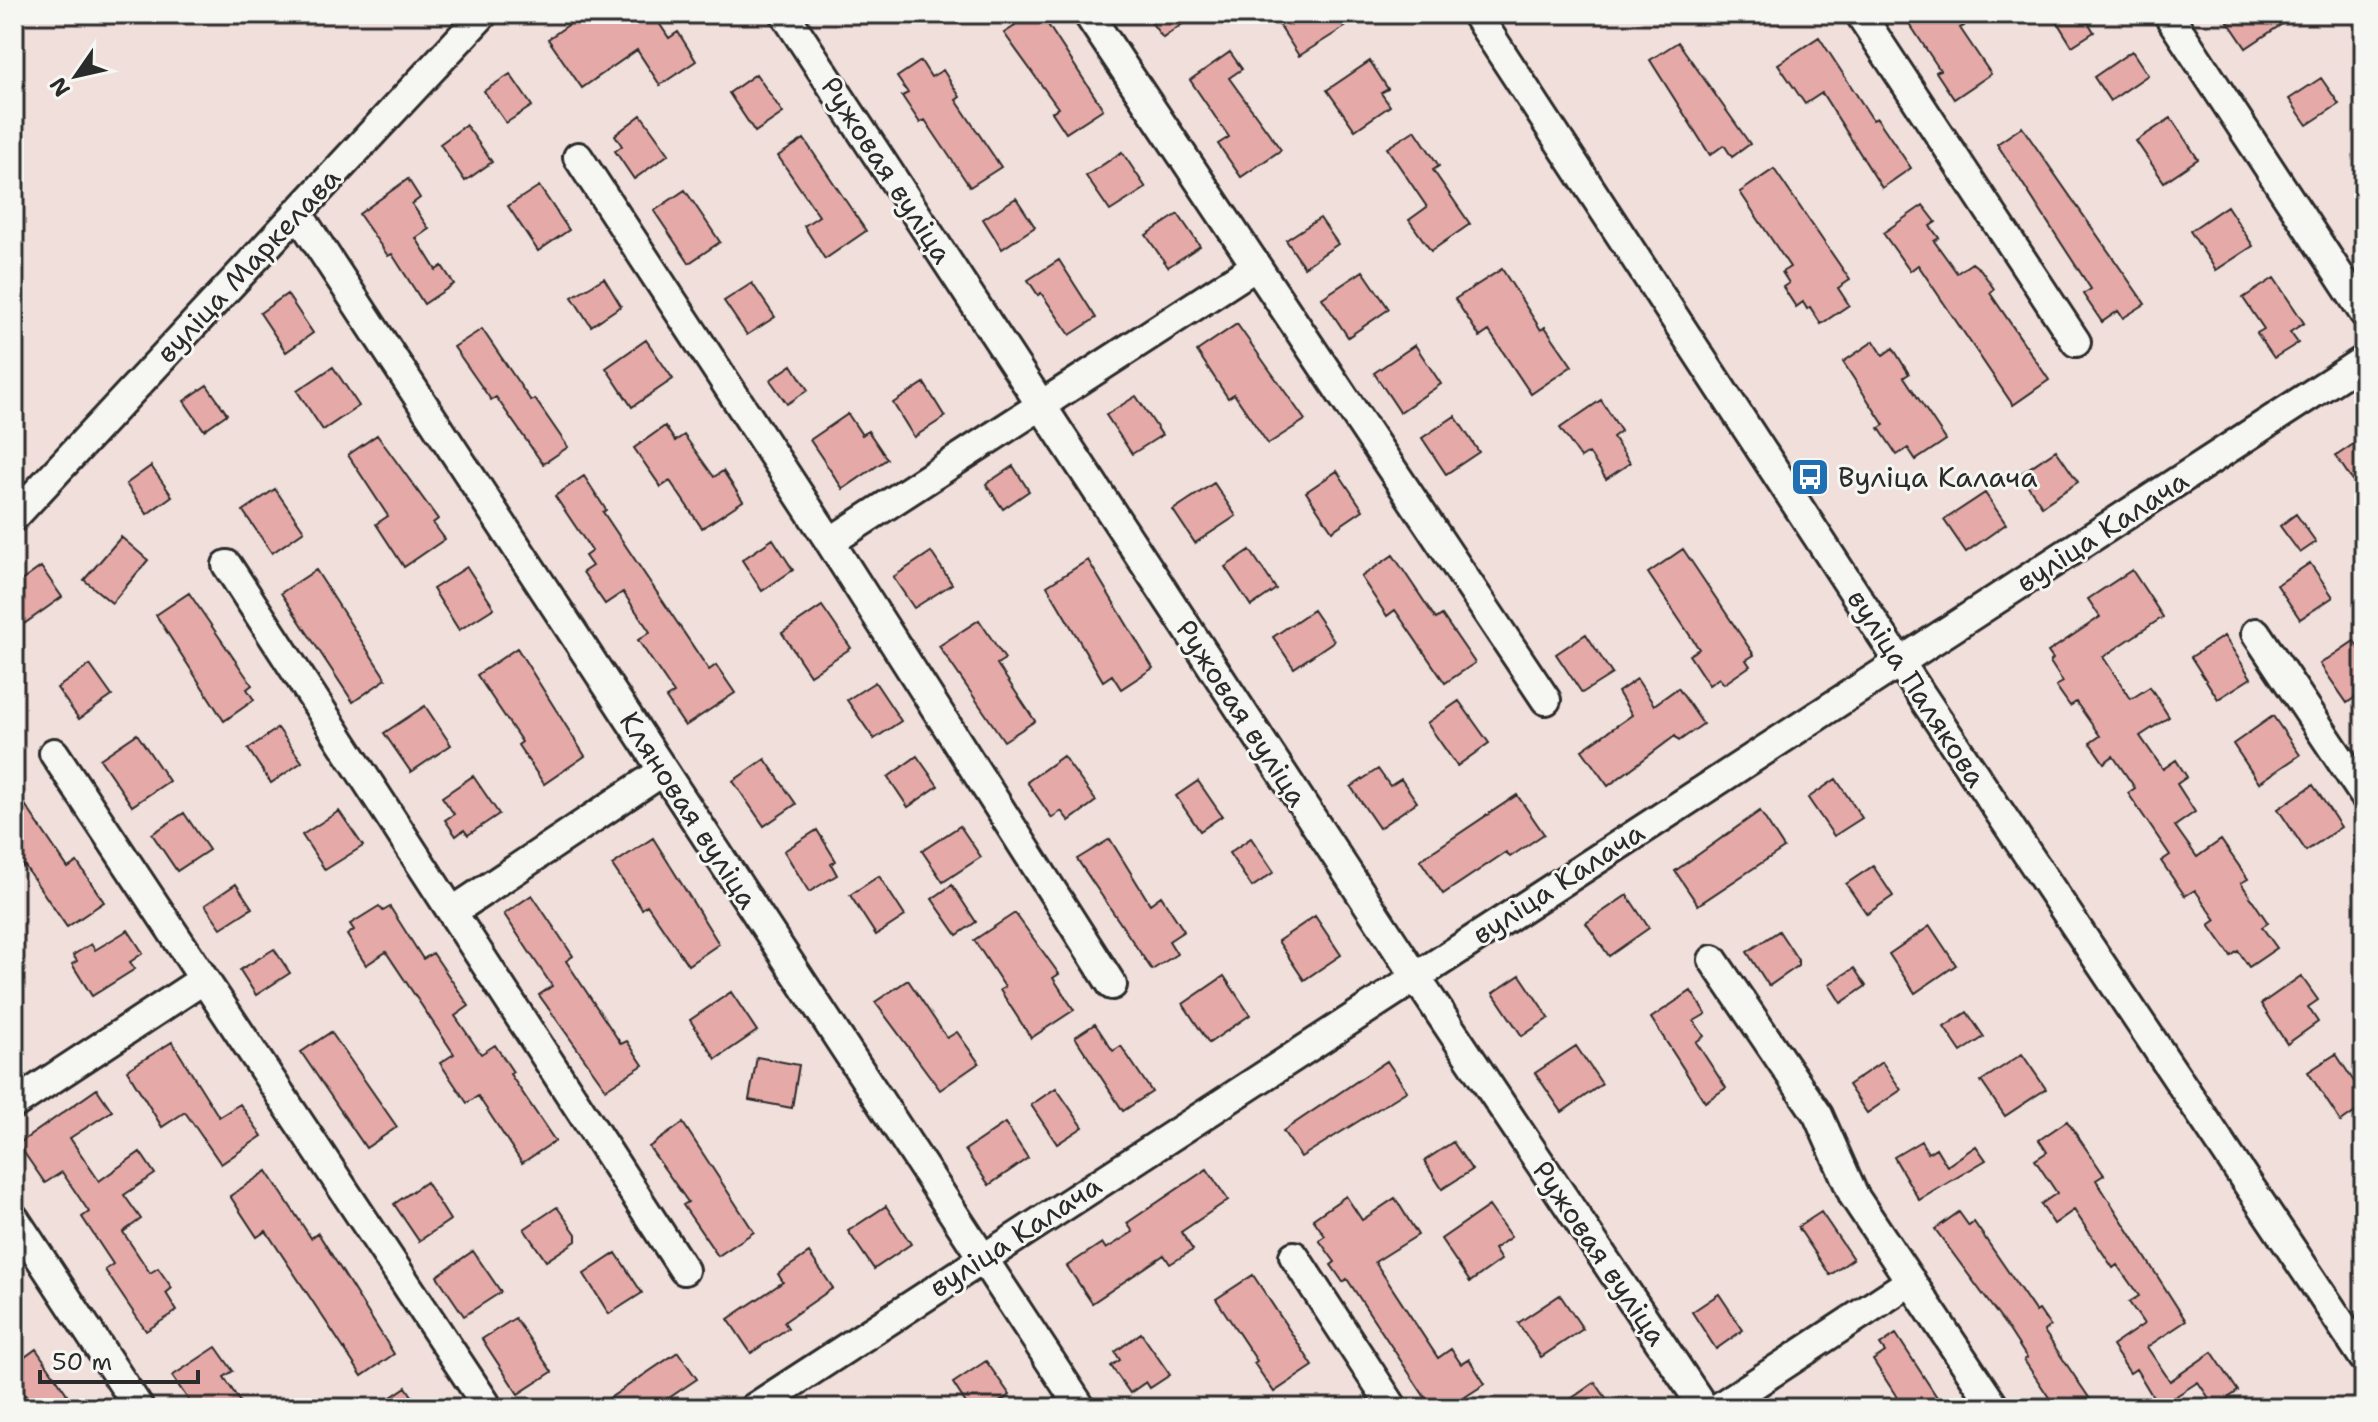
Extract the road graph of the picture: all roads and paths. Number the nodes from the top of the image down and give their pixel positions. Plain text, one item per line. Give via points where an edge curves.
1 (483, 14) edge
2 (785, 14) edge
3 (1088, 14) edge
4 (1476, 14) edge
5 (1860, 14) edge
6 (2168, 14) edge
7 (578, 157) dead end
8 (297, 212) junction
9 (1256, 266) junction
10 (2364, 313) edge
11 (2076, 342) dead end
12 (2364, 360) edge
13 (1039, 404) junction
14 (14, 517) edge
15 (830, 542) junction
16 (227, 565) dead end
17 (2256, 633) dead end
18 (1899, 662) junction
19 (1546, 700) dead end
20 (54, 753) dead end
21 (663, 771) junction
22 (2364, 795) edge
23 (452, 912) junction
24 (1713, 960) dead end
25 (1415, 976) junction
26 (204, 979) junction
27 (1112, 985) dead end
28 (14, 1104) edge
29 (14, 1218) edge
30 (1294, 1256) dead end
31 (982, 1257) junction
32 (684, 1270) dead end
33 (1911, 1281) junction
34 (2364, 1358) edge
35 (485, 1403) dead end
36 (139, 1408) edge
37 (754, 1408) edge
38 (1081, 1408) edge
39 (1393, 1408) edge
40 (1704, 1408) edge
41 (1718, 1408) edge
42 (1995, 1408) edge

1 - 8 street, вуліца Маркелава
2 - 13 street, Ружовая вуліца
3 - 9 street
4 - 18 street, вуліца Палякова
5 - 11 street
6 - 10 street
7 - 15 street
8 - 14 street, вуліца Маркелава
8 - 21 street, Кляновая вуліца
9 - 13 street
9 - 19 street
12 - 18 street, вуліца Калача
13 - 15 street
13 - 25 street, Ружовая вуліца
15 - 27 street
16 - 23 street
17 - 22 street
18 - 25 street, вуліца Калача
18 - 34 street, вуліца Палякова
20 - 26 street
21 - 23 street
21 - 31 street, Кляновая вуліца
23 - 32 street
24 - 33 street via 1818,1115 1854,1196
25 - 31 street, вуліца Калача
25 - 40 street, Ружовая вуліца
26 - 28 street
26 - 35 street
29 - 36 street
30 - 39 street
31 - 37 street, вуліца Калача
31 - 38 street, Кляновая вуліца
33 - 41 street
33 - 42 street

